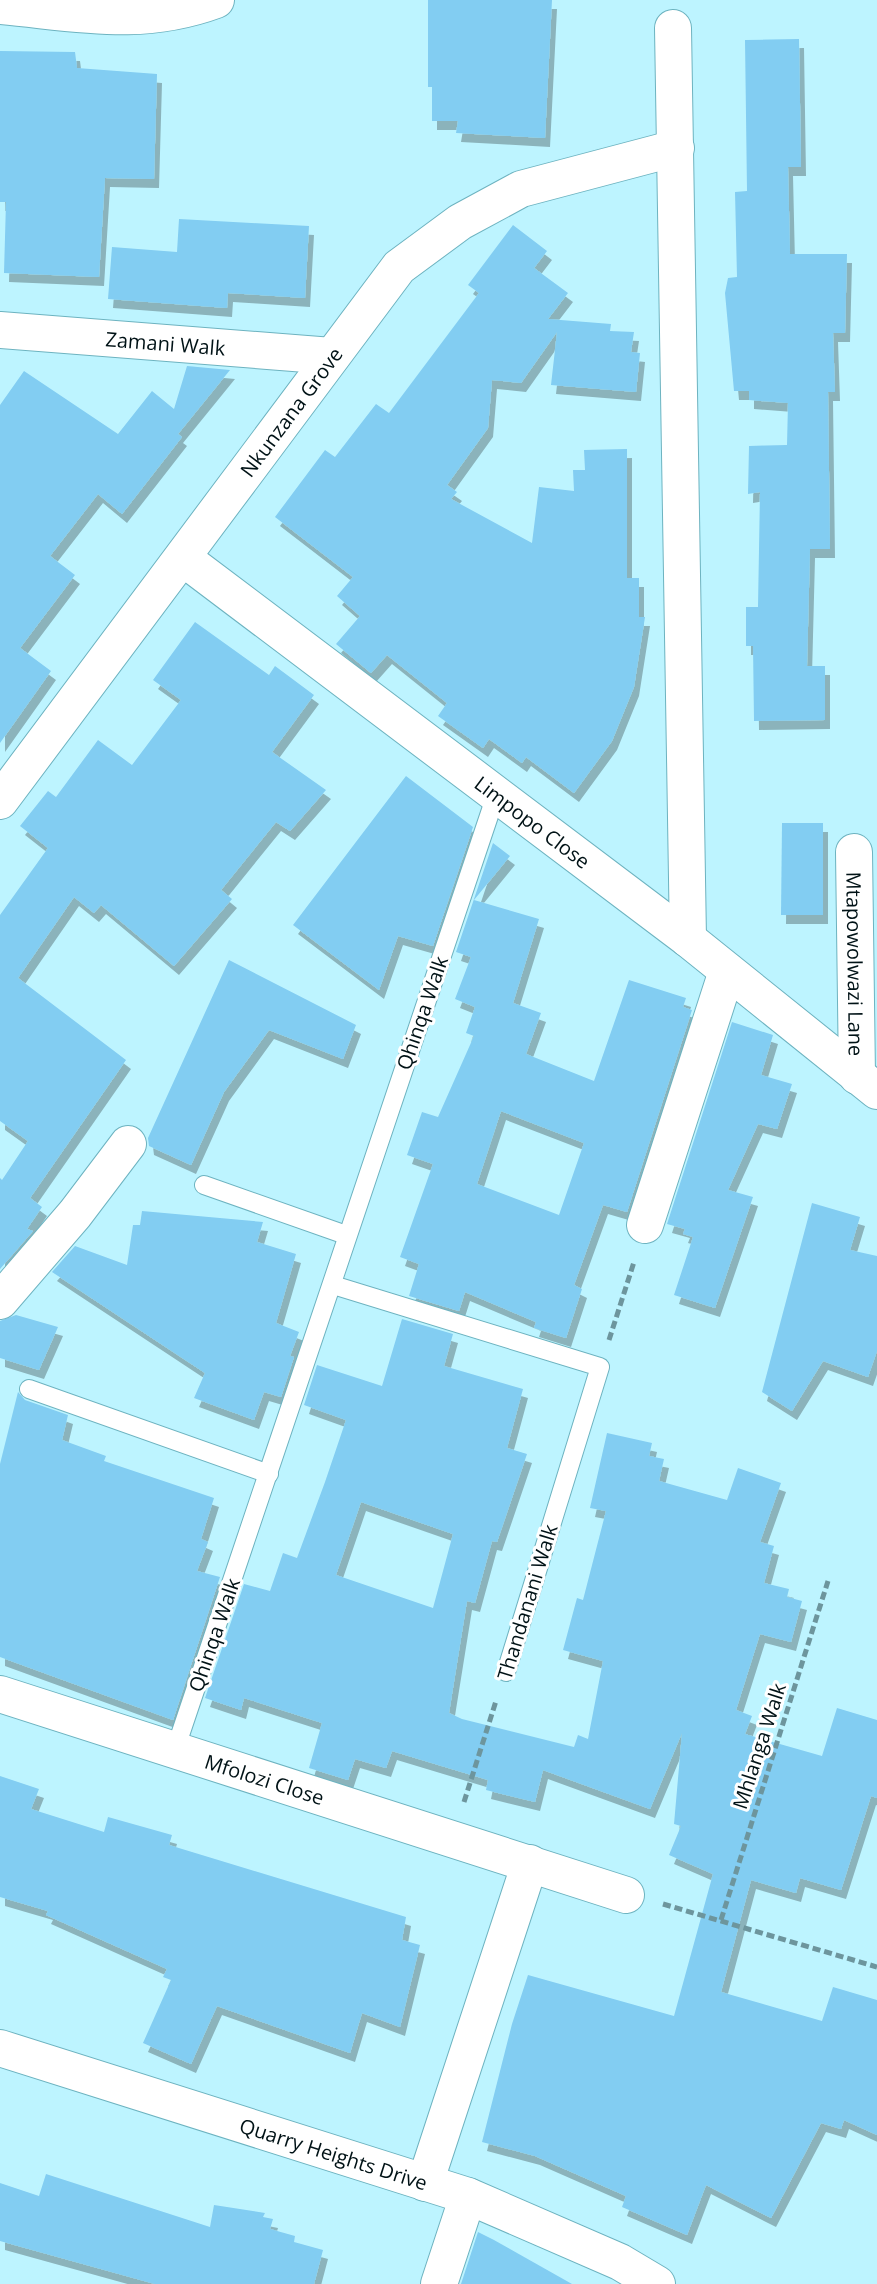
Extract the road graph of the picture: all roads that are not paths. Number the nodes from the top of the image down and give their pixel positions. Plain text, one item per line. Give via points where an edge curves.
1 (216, 0) edge
2 (0, 6) edge
3 (673, 28) dead end
4 (676, 148) junction
5 (0, 330) edge
6 (332, 356) junction
7 (183, 558) junction
8 (497, 792) junction
9 (0, 801) edge
10 (854, 852) dead end
11 (688, 939) junction
12 (727, 971) junction
13 (867, 1084) edge
14 (128, 1144) dead end
15 (204, 1185) dead end
16 (645, 1225) road end
17 (346, 1235) junction
18 (333, 1285) junction
19 (0, 1301) edge
20 (29, 1389) dead end
21 (269, 1474) junction
22 (506, 1672) road end
23 (0, 1694) edge
24 (175, 1750) junction
25 (530, 1863) junction
26 (626, 1895) road end
27 (0, 2048) edge
28 (425, 2183) junction
29 (468, 2196) junction
30 (439, 2284) edge
31 (657, 2284) edge

1 - 2 street via 182,13 134,19
3 - 4 street
4 - 6 street, Nkunzana Grove via 521,189 460,222 399,267
4 - 11 street
5 - 6 street, Zamani Walk
6 - 7 street, Nkunzana Grove
7 - 8 street, Limpopo Close
7 - 9 street, Nkunzana Grove
8 - 11 street, Limpopo Close
8 - 17 lane, Qhinqa Walk
10 - 13 street, Mtapowolwazi Lane
11 - 12 street, Limpopo Close
12 - 13 street, Limpopo Close
12 - 16 street
14 - 19 street
15 - 17 lane
17 - 18 lane, Qhinqa Walk
18 - 21 lane, Qhinqa Walk
18 - 22 lane, Thandanani Walk via 600,1367
20 - 21 lane
21 - 24 lane, Qhinqa Walk
23 - 24 street, Mfolozi Close
24 - 25 street, Mfolozi Close
25 - 26 street, Mfolozi Close
25 - 28 street
27 - 28 street, Quarry Heights Drive
28 - 29 street, Quarry Heights Drive
29 - 30 street
29 - 31 street, Quarry Heights Drive via 620,2262

